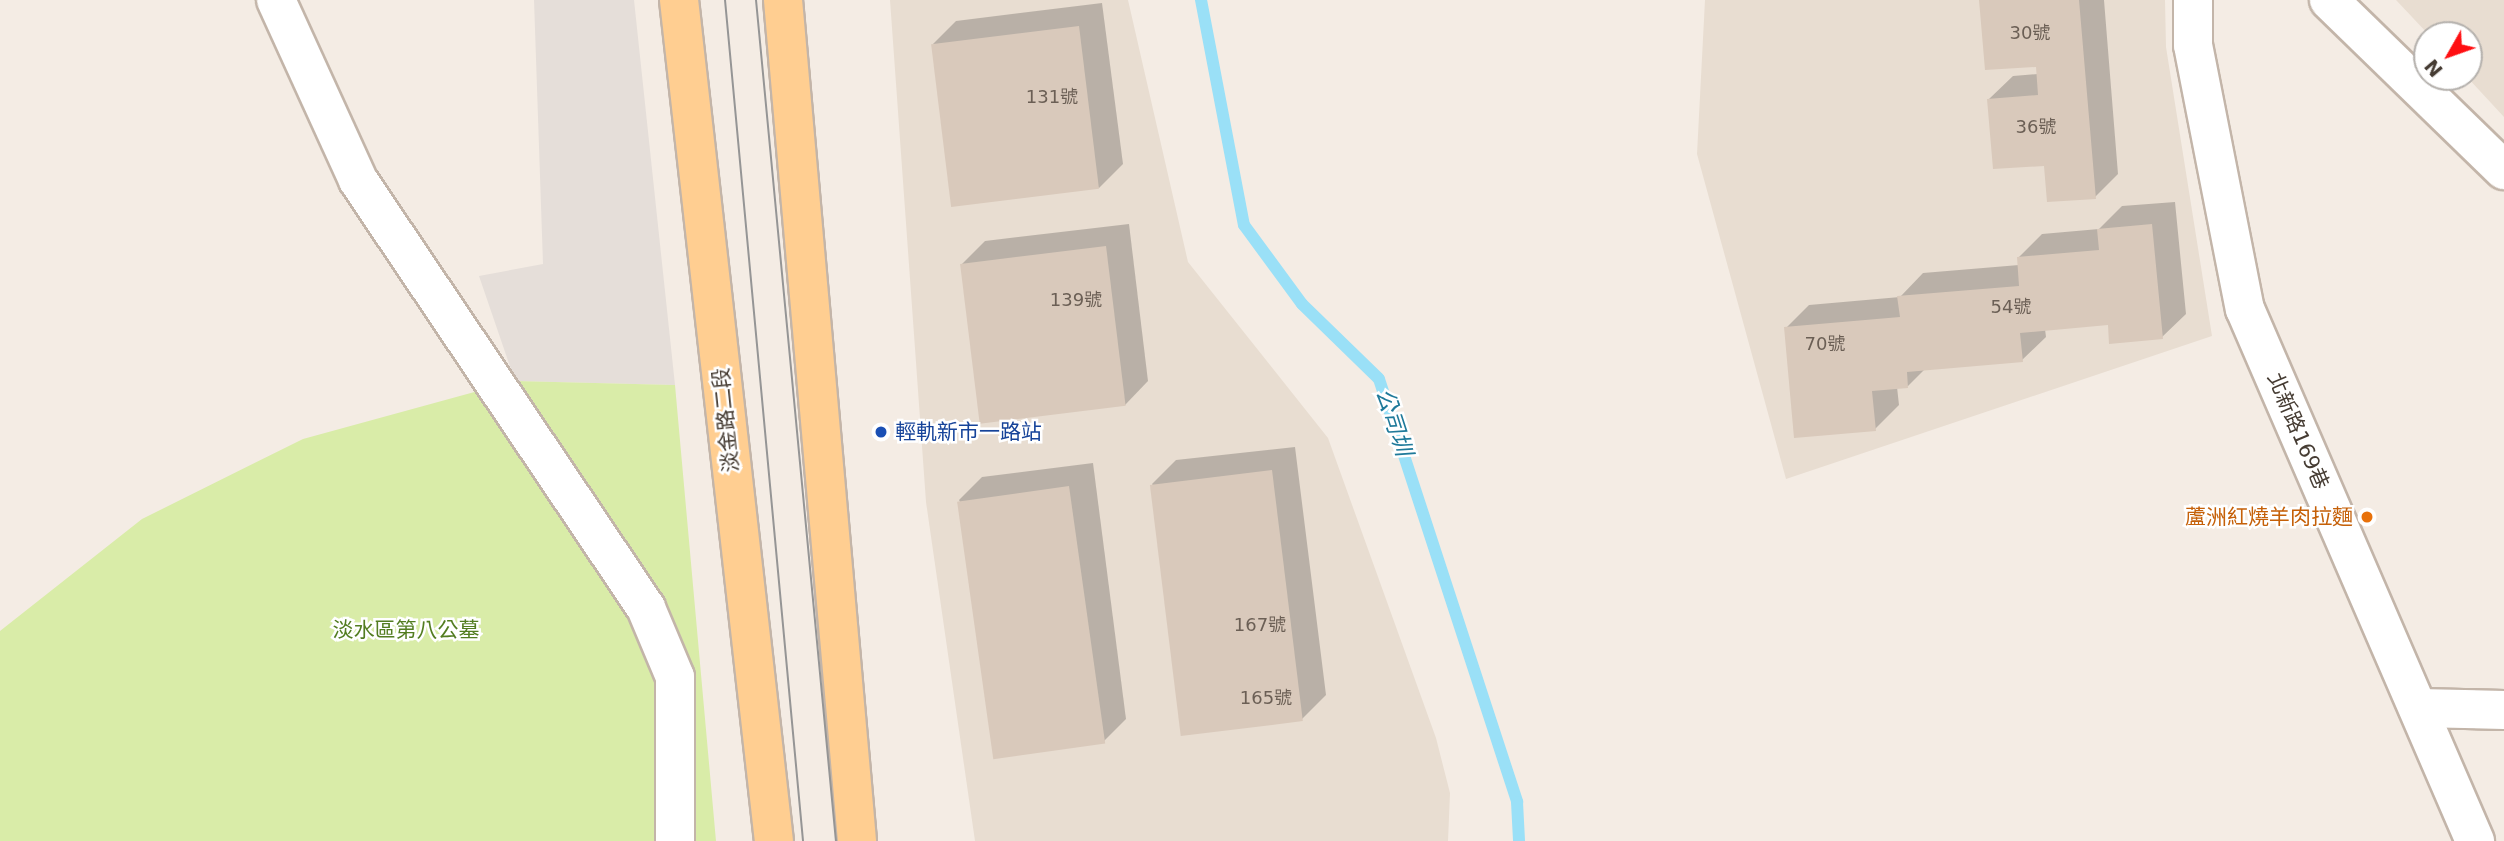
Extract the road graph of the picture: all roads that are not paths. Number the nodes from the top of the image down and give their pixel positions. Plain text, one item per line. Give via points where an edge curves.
1 (276, 0) edge
2 (679, 0) edge
3 (783, 0) edge
4 (2193, 0) edge
5 (2329, 0) edge
6 (2504, 170) edge
7 (2418, 708) junction
8 (2504, 710) edge
9 (675, 841) edge
10 (774, 841) edge
11 (857, 841) edge
12 (2475, 841) edge

1 - 9 street via 358,180 646,608 675,677
2 - 10 main road, 淡金路二段
3 - 11 main road
4 - 7 street, 北新路169巷 via 2193,45 2245,309
5 - 6 street
7 - 8 street
7 - 12 street, 北新路169巷

